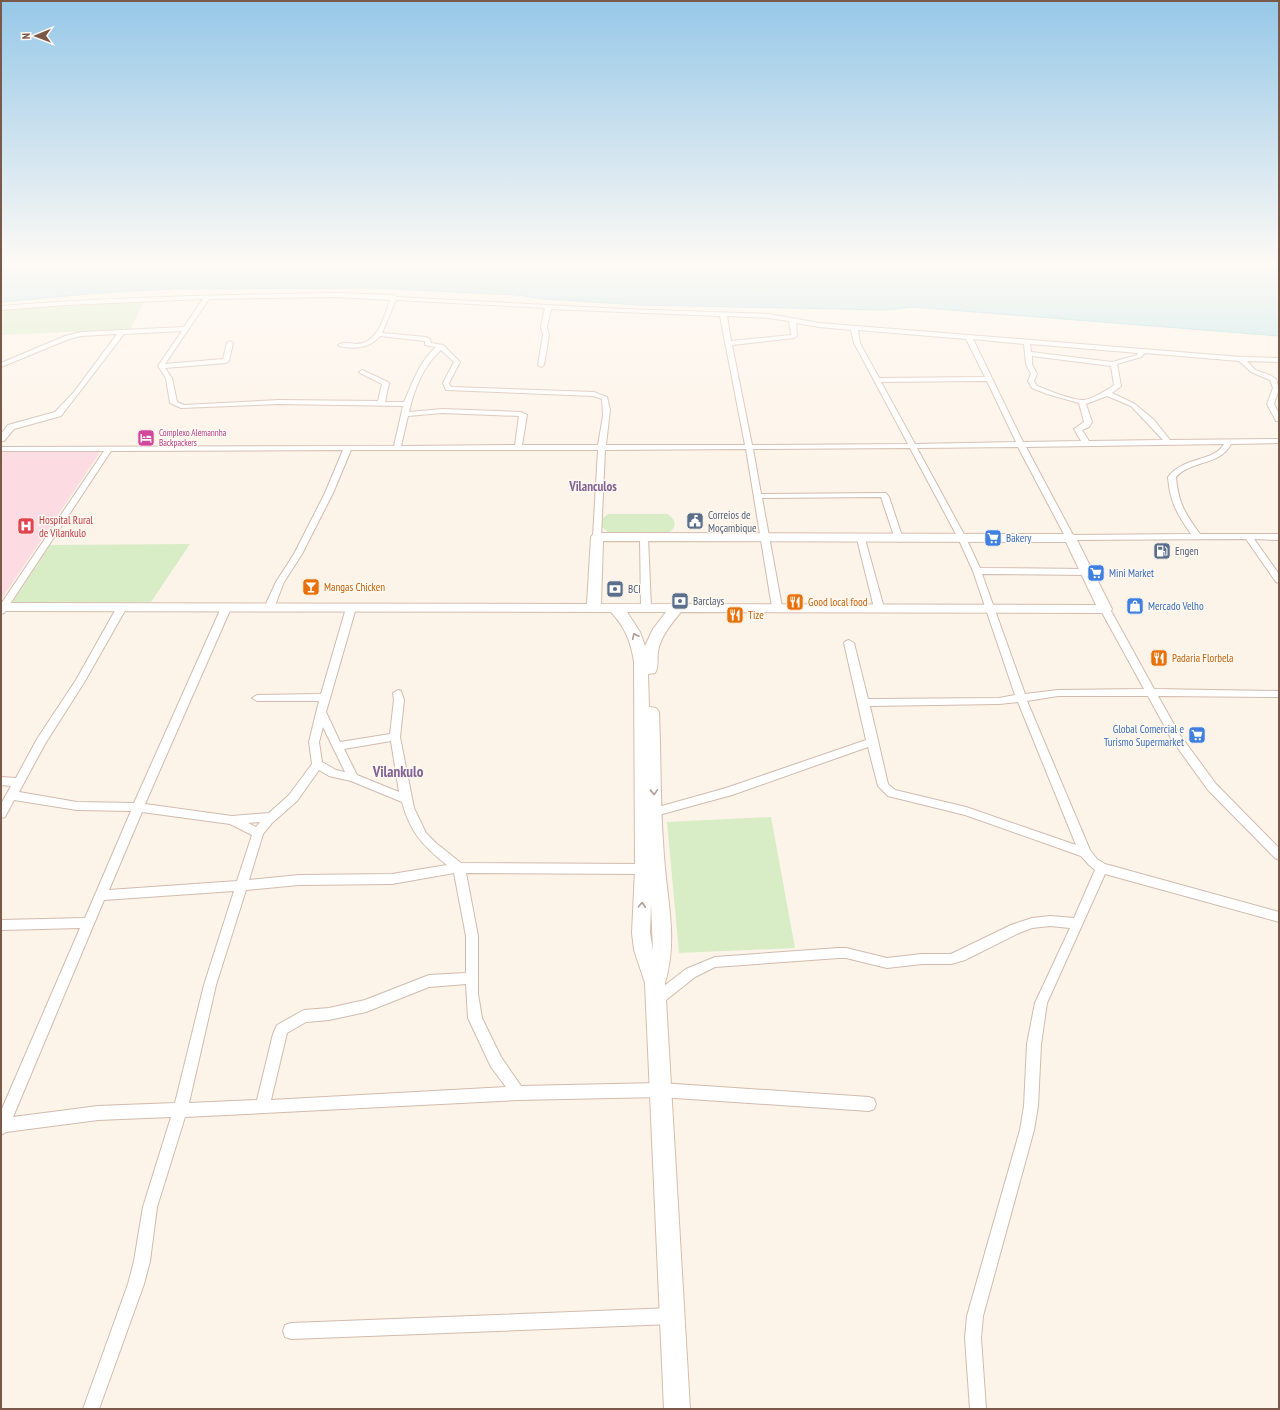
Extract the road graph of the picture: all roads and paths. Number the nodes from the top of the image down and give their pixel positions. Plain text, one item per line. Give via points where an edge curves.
1 (122, 332) junction
2 (126, 332) edge
3 (184, 332) edge
4 (545, 332) edge
5 (727, 332) edge
6 (794, 332) edge
7 (855, 332) edge
8 (897, 332) edge
9 (378, 334) joint
10 (968, 338) junction
11 (1027, 342) junction
12 (230, 343) dead end
13 (729, 343) junction
14 (341, 345) dead end
15 (441, 346) junction
16 (1143, 351) junction
17 (1028, 354) junction
18 (1241, 359) junction
19 (1279, 360) edge
20 (1114, 364) junction
21 (1, 365) edge
22 (541, 365) dead end
23 (161, 366) junction
24 (362, 372) dead end
25 (989, 379) junction
26 (876, 380) junction
27 (1107, 393) junction
28 (1083, 402) junction
29 (381, 403) junction
30 (407, 404) junction
31 (405, 414) junction
32 (1279, 419) edge
33 (1, 438) edge
34 (1229, 441) junction
35 (1279, 441) edge
36 (1086, 442) junction
37 (1168, 442) junction
38 (1021, 445) junction
39 (602, 446) junction
40 (913, 446) junction
41 (518, 447) junction
42 (749, 447) junction
43 (348, 448) junction
44 (397, 448) junction
45 (1, 449) edge
46 (109, 449) junction
47 (131, 449) junction
48 (102, 459) junction
49 (758, 496) junction
50 (597, 537) junction
51 (1198, 537) junction
52 (1279, 537) edge
53 (644, 538) junction
54 (764, 538) junction
55 (962, 538) junction
56 (1070, 538) junction
57 (1249, 538) junction
58 (861, 539) junction
59 (898, 539) junction
60 (977, 571) junction
61 (1088, 572) junction
62 (1279, 580) edge
63 (122, 607) junction
64 (594, 607) junction
65 (614, 607) junction
66 (646, 607) junction
67 (226, 608) junction
68 (269, 608) junction
69 (351, 608) junction
70 (677, 608) junction
71 (777, 608) junction
72 (879, 608) junction
73 (990, 608) junction
74 (2, 609) edge
75 (1105, 609) junction
76 (849, 643) dead end
77 (1150, 692) junction
78 (398, 693) dead end
79 (1279, 694) edge
80 (325, 697) junction
81 (257, 698) dead end
82 (1021, 698) junction
83 (864, 703) junction
84 (321, 712) junction
85 (395, 737) junction
86 (872, 742) junction
87 (337, 746) junction
88 (317, 764) junction
89 (353, 778) junction
90 (1, 781) edge
91 (19, 782) junction
92 (11, 796) junction
93 (407, 800) junction
94 (138, 807) junction
95 (655, 812) junction
96 (1, 814) edge
97 (272, 817) junction
98 (232, 820) junction
99 (258, 833) junction
100 (1085, 854) junction
101 (1279, 855) edge
102 (459, 868) junction
103 (1102, 868) junction
104 (644, 869) junction
105 (243, 886) junction
106 (101, 895) junction
107 (1279, 916) edge
108 (89, 923) junction
109 (1078, 923) junction
110 (1, 925) edge
111 (641, 926) junction
112 (662, 926) junction
113 (643, 948) junction
114 (663, 948) junction
115 (472, 978) junction
116 (655, 992) junction
117 (660, 1090) junction
118 (518, 1093) junction
119 (869, 1104) dead end
120 (262, 1107) junction
121 (180, 1110) junction
122 (1, 1127) edge
123 (672, 1316) junction
124 (291, 1331) dead end
125 (91, 1409) edge
126 (677, 1409) edge
127 (978, 1409) edge

1 - 2 street
1 - 21 street via 67,337
1 - 33 street via 58,414 11,427
3 - 23 street
4 - 22 street
5 - 13 street
6 - 13 street via 792,337
7 - 26 street via 857,343
8 - 10 street
9 - 14 street via 365,344
9 - 15 street via 424,338 428,339 427,344
10 - 11 street
10 - 25 street
11 - 16 street
11 - 17 street
12 - 23 street via 226,361
13 - 42 street
15 - 30 street via 421,369
15 - 39 street via 457,362 446,383 448,389 594,394 605,398 607,402
16 - 18 street
16 - 20 street via 1139,356
17 - 20 street
17 - 28 street via 1034,374 1031,381 1034,387
18 - 19 street
18 - 32 street via 1252,372 1273,379 1276,388 1270,404
20 - 27 street via 1118,385
23 - 29 street via 169,378 174,403 183,407 279,402
24 - 29 street via 386,383
25 - 26 street
25 - 38 street
26 - 40 street
27 - 28 street
27 - 37 street via 1133,405
28 - 36 street via 1081,405 1088,422 1078,429
29 - 30 street
30 - 31 street
31 - 41 street via 442,411 521,414 523,415
31 - 44 street
34 - 35 street
34 - 37 street
34 - 51 street via 1228,447 1220,454 1179,468 1172,477 1175,502
36 - 37 street
36 - 38 street
38 - 40 street
38 - 56 street
39 - 41 street
39 - 42 street
39 - 50 street
40 - 42 street
40 - 55 street
41 - 44 street
42 - 49 street
43 - 44 street
43 - 47 street
43 - 68 street via 329,493 298,554 280,582
45 - 46 street
46 - 47 street
46 - 48 street
47 - 48 street
48 - 74 street
49 - 54 street
49 - 59 street via 883,495 886,496
50 - 53 main road
50 - 64 main road
51 - 56 street
51 - 57 street
52 - 57 street
53 - 54 main road
53 - 66 street
54 - 58 main road
54 - 71 street
55 - 56 main road
55 - 59 main road
55 - 60 street
56 - 61 main road
57 - 62 street
58 - 59 main road
58 - 72 street
60 - 61 street
60 - 73 street
61 - 75 main road
63 - 67 main road
63 - 74 main road
63 - 91 street via 80,681 56,715
64 - 65 main road
64 - 69 main road
65 - 66 main road
104 -> 65 main road via 639,646 636,636
66 - 70 main road
67 - 68 main road
67 - 94 street
68 - 69 main road
69 - 80 street
70 - 71 main road
70 -> 95 main road via 654,637 649,656
71 - 72 main road
72 - 73 main road
73 - 75 main road
73 - 82 street
75 - 77 street
76 - 83 street
77 - 79 street
77 - 82 street via 1058,693
77 - 101 street via 1176,738 1212,787
78 - 85 street
80 - 81 street
80 - 84 street
82 - 83 street via 999,701
82 - 100 street
83 - 86 street
84 - 87 street
84 - 88 street via 314,742
85 - 87 street
85 - 93 street
86 - 95 street via 728,792
86 - 100 street via 883,786 892,792 966,811
87 - 89 street
88 - 89 street via 333,773
88 - 97 street via 299,790
89 - 93 street
90 - 91 street
91 - 92 street
92 - 94 street via 77,806
92 - 96 street
93 - 102 street via 418,830
94 - 98 street
94 - 106 street
95 - 112 main road via 655,856
97 - 98 street
97 - 99 street
98 - 99 street
99 - 105 street
100 - 103 street
102 - 104 street
102 - 105 street via 392,879 300,880
102 - 115 street via 472,936
103 - 107 street
103 - 109 street
111 -> 104 main road
105 - 106 street
105 - 121 street via 210,985
106 - 108 street
108 - 110 street
108 - 122 street
109 - 116 street via 1032,923 961,956 951,958 922,958 887,963 839,953 715,962 693,970
109 - 127 street via 1041,1003 1034,1044 1028,1130 975,1316 973,1338
111 - 112 main road
111 - 113 main road
112 - 114 main road
113 - 114 main road
113 - 116 main road
114 - 116 main road
115 - 118 street via 475,1018 496,1062
115 - 120 street via 429,981 366,1006 299,1018 282,1029
116 - 117 main road
117 - 118 street
117 - 119 street
117 - 123 main road
118 - 120 street
120 - 121 street
121 - 122 street via 85,1114
121 - 125 street via 150,1207 136,1284
123 - 124 street
123 - 126 main road

